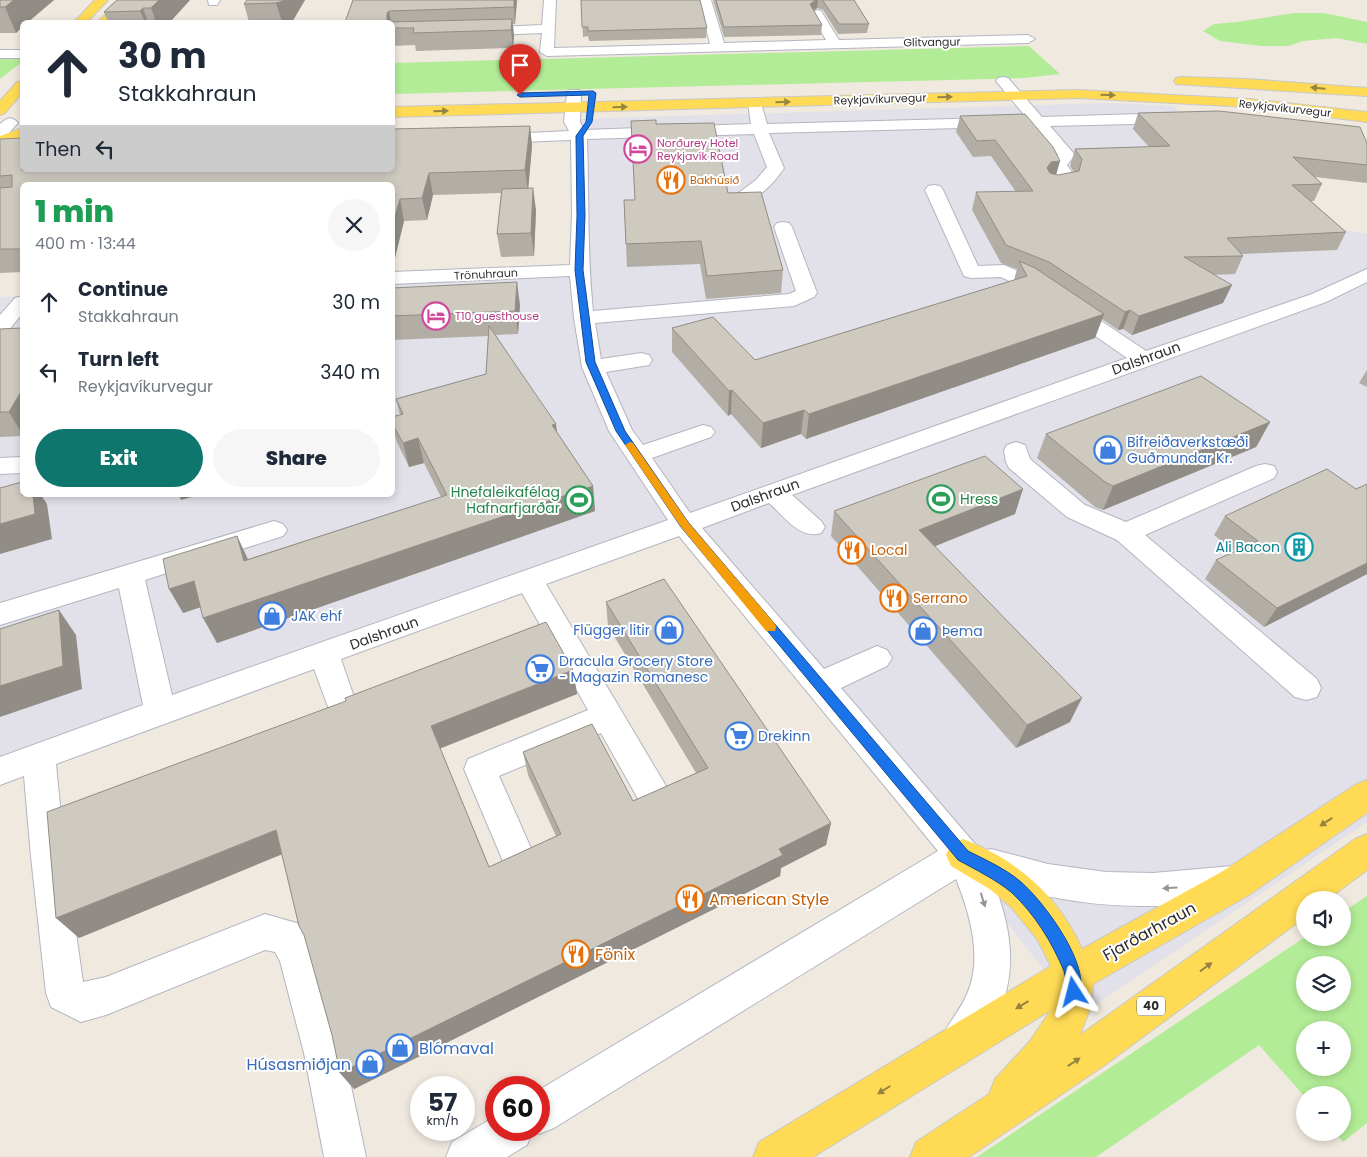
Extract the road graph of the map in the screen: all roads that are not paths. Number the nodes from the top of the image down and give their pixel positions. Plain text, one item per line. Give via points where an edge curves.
1 (102, 0) edge
2 (126, 0) edge
3 (550, 0) edge
4 (705, 0) edge
5 (817, 14) edge
6 (82, 20) edge
7 (106, 20) edge
8 (549, 29) junction
9 (461, 32) edge
10 (1028, 39) dead end
11 (835, 44) junction
12 (718, 47) junction
13 (0, 54) edge
14 (20, 54) edge
15 (20, 79) edge
16 (1090, 80) dead end
17 (1167, 81) dead end
18 (998, 82) joint
19 (827, 86) dead end
20 (0, 88) edge
21 (20, 91) edge
22 (1367, 92) edge
23 (1015, 95) junction
24 (395, 98) edge
25 (573, 100) junction
26 (592, 100) junction
27 (755, 103) junction
28 (395, 112) edge
29 (1367, 117) edge
30 (1185, 119) edge
31 (10, 121) edge
32 (1037, 121) junction
33 (760, 130) junction
34 (579, 136) junction
35 (481, 138) edge
36 (11, 147) edge
37 (1053, 186) edge
38 (934, 190) dead end
39 (742, 197) edge
40 (783, 227) dead end
41 (579, 270) junction
42 (1367, 275) edge
43 (395, 278) edge
44 (0, 296) edge
45 (20, 296) edge
46 (20, 304) edge
47 (584, 318) junction
48 (0, 328) edge
49 (1143, 358) junction
50 (641, 360) dead end
51 (593, 367) junction
52 (703, 432) dead end
53 (1016, 450) dead end
54 (637, 455) junction
55 (20, 464) edge
56 (0, 466) edge
57 (1265, 472) dead end
58 (773, 492) junction
59 (685, 524) junction
60 (812, 527) dead end
61 (274, 530) dead end
62 (1126, 533) junction
63 (130, 575) junction
64 (530, 580) junction
65 (0, 614) edge
66 (324, 654) junction
67 (877, 658) dead end
68 (818, 684) junction
69 (1306, 688) dead end
70 (342, 706) edge
71 (160, 711) junction
72 (608, 716) junction
73 (39, 756) junction
74 (0, 771) edge
75 (1367, 795) edge
76 (654, 796) edge
77 (1367, 850) edge
78 (517, 855) edge
79 (963, 855) junction
80 (1236, 883) junction
81 (1073, 974) junction
82 (958, 1044) junction
83 (550, 1107) edge
84 (986, 1122) junction
85 (494, 1141) edge
86 (345, 1157) edge
87 (467, 1157) edge
88 (774, 1157) edge
89 (931, 1157) edge

1 - 6 main road
2 - 7 main road
3 - 8 street
4 - 12 street
5 - 11 street
8 - 9 street
8 - 12 street, Glitvangur via 547,52
10 - 11 street, Glitvangur
11 - 12 street, Glitvangur
13 - 14 street
15 - 20 main road
16 - 18 main road
22 -> 17 main road, Reykjavíkurvegur
18 - 23 street
19 - 26 main road, Reykjavíkurvegur
21 - 31 main road
27 -> 23 main road, Reykjavíkurvegur
23 -> 29 main road, Reykjavíkurvegur via 1138,96 1249,103
23 - 32 street
24 - 25 main road, Reykjavíkurvegur
25 - 26 main road, Reykjavíkurvegur
28 -> 25 main road, Reykjavíkurvegur
25 - 34 street via 572,122
26 -> 27 main road, Reykjavíkurvegur
26 - 34 street via 589,122
27 - 33 street
30 - 32 street
31 - 36 main road
32 - 33 street
32 - 37 street via 1067,155 1058,165 1067,177 1066,183
33 - 34 street
33 - 39 street via 776,168 762,184
34 - 35 street
34 - 41 street
38 - 49 street via 971,272 1004,271 1036,286
40 - 47 street via 808,293 794,300
41 - 43 street, Trönuhraun
41 - 47 street
42 - 49 street, Dalshraun via 1319,298
44 - 45 street
46 - 48 street
47 - 51 street
49 - 58 street, Dalshraun
50 - 51 street
51 - 54 street via 621,431
52 - 54 street
53 - 62 street via 1018,462 1076,511
54 - 59 street
55 - 56 street
57 - 62 street
58 - 59 street, Dalshraun
58 - 60 street
59 - 64 street, Dalshraun
59 - 68 street
61 - 63 street
62 - 69 street
63 - 65 street
63 - 71 street
64 - 66 street, Dalshraun
64 - 72 street
66 - 70 street
66 - 71 street, Dalshraun
67 - 68 street
68 - 79 street
71 - 73 street, Dalshraun
72 - 76 street
72 - 78 street via 480,769
73 - 74 street, Dalshraun
73 - 86 street via 65,993 81,1003 265,932 287,937 297,955 324,1053
75 -> 80 main road, Fjarðarhraun
84 -> 77 main road, 40 via 1091,1051
80 -> 79 street via 1108,890 1012,872
79 - 81 main road via 1016,887 1037,910 1059,943
79 -> 82 street via 981,893 991,928 991,972 983,1004
79 - 83 street
80 - 81 main road, Fjarðarhraun
81 -> 82 main road, Fjarðarhraun
81 - 84 main road via 1070,1011 1059,1033
82 -> 88 main road, Fjarðarhraun
84 - 89 main road, 40
85 - 87 street

